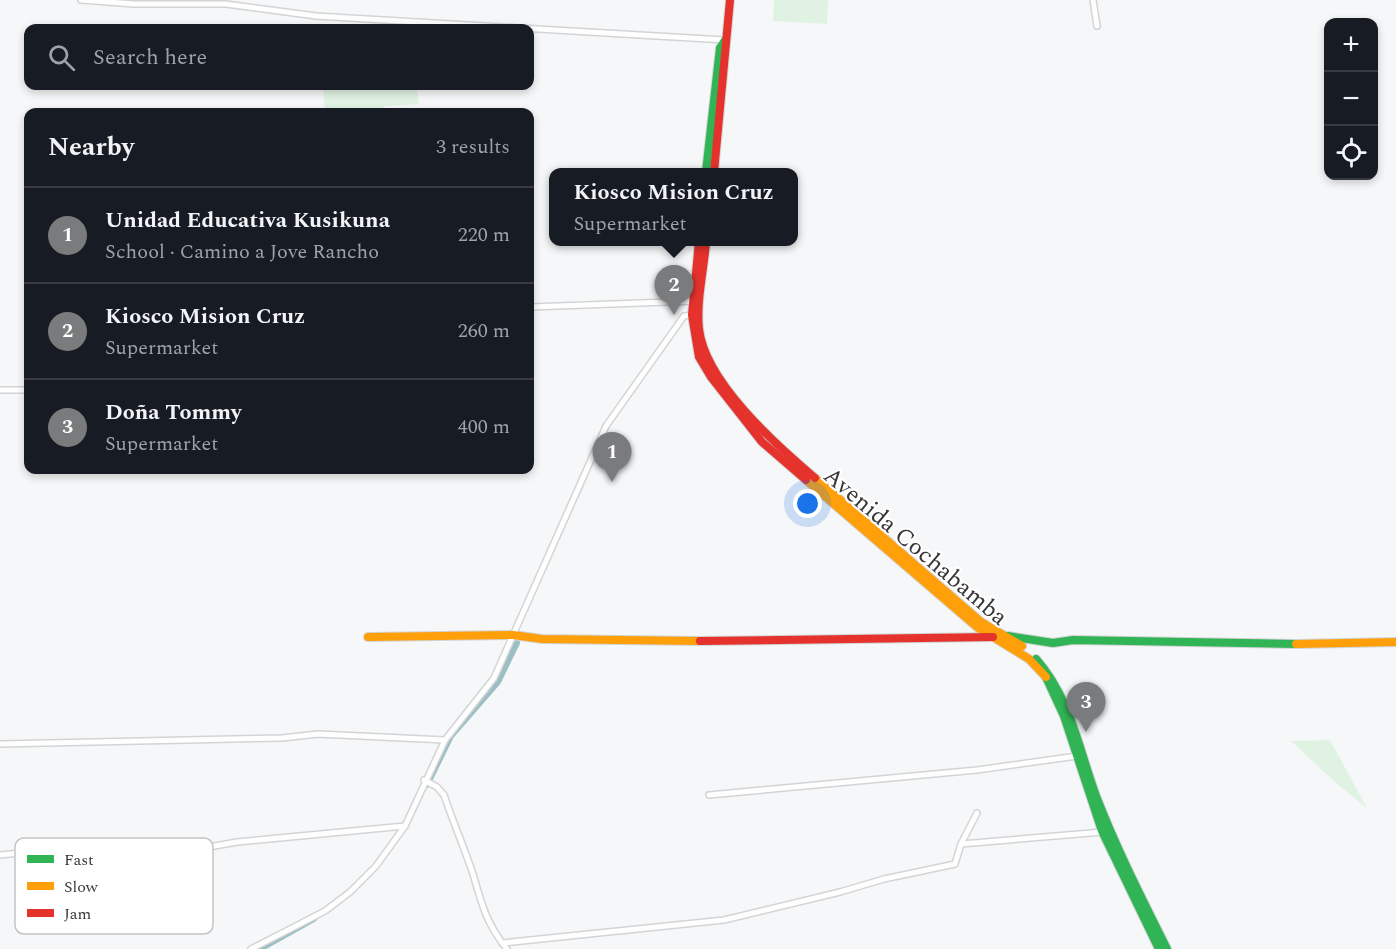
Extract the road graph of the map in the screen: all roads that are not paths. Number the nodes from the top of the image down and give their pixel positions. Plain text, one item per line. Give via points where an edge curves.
1 (81, 0) edge
2 (730, 0) edge
3 (1093, 0) edge
4 (244, 3) edge
5 (452, 24) edge
6 (1097, 26) dead end
7 (534, 29) edge
8 (725, 40) junction
9 (717, 105) junction
10 (707, 168) edge
11 (714, 168) edge
12 (699, 246) edge
13 (705, 246) edge
14 (696, 301) junction
15 (534, 307) edge
16 (695, 315) junction
17 (0, 390) edge
18 (24, 390) edge
19 (513, 635) junction
20 (1002, 636) junction
21 (368, 637) dead end
22 (990, 637) junction
23 (1396, 642) edge
24 (445, 740) junction
25 (0, 744) edge
26 (1079, 756) junction
27 (424, 780) junction
28 (709, 795) dead end
29 (978, 813) dead end
30 (405, 825) junction
31 (1107, 830) junction
32 (962, 844) junction
33 (213, 846) edge
34 (15, 853) edge
35 (0, 855) edge
36 (502, 944) junction
37 (251, 949) edge
38 (507, 949) edge
39 (1159, 949) edge
40 (1167, 949) edge

1 - 4 street
2 - 8 main road
3 - 6 street
4 - 5 street via 316,16
7 - 8 street
8 - 9 main road via 720,48
9 - 10 main road
9 - 11 main road
12 - 14 main road, Avenida Cochabamba
13 - 14 main road, Avenida Cochabamba
14 - 15 street
14 - 16 main road, Avenida Cochabamba
16 - 19 street via 684,316 606,426
16 - 20 main road, Avenida Cochabamba via 710,362 764,434
16 - 22 main road, Avenida Cochabamba via 696,346 705,368 756,436
17 - 18 street
19 - 21 main road
19 - 22 main road via 663,641
19 - 24 street via 494,678
20 - 22 main road
20 - 23 main road via 1053,643
20 - 26 main road, Avenida Cochabamba via 1026,648 1048,670 1068,705
22 - 26 main road, Avenida Cochabamba via 1022,652 1043,674 1062,709
24 - 25 street via 318,734
24 - 27 street
26 - 28 street via 977,770
26 - 31 main road, Avenida Cochabamba
27 - 30 street
27 - 36 street via 444,795 484,916
29 - 32 street
30 - 33 street
30 - 37 street via 376,866 350,892 325,911
31 - 32 street
31 - 39 main road, Avenida Cochabamba
31 - 40 main road, Avenida Cochabamba
32 - 36 street via 955,864 724,920
34 - 35 street
36 - 38 street

